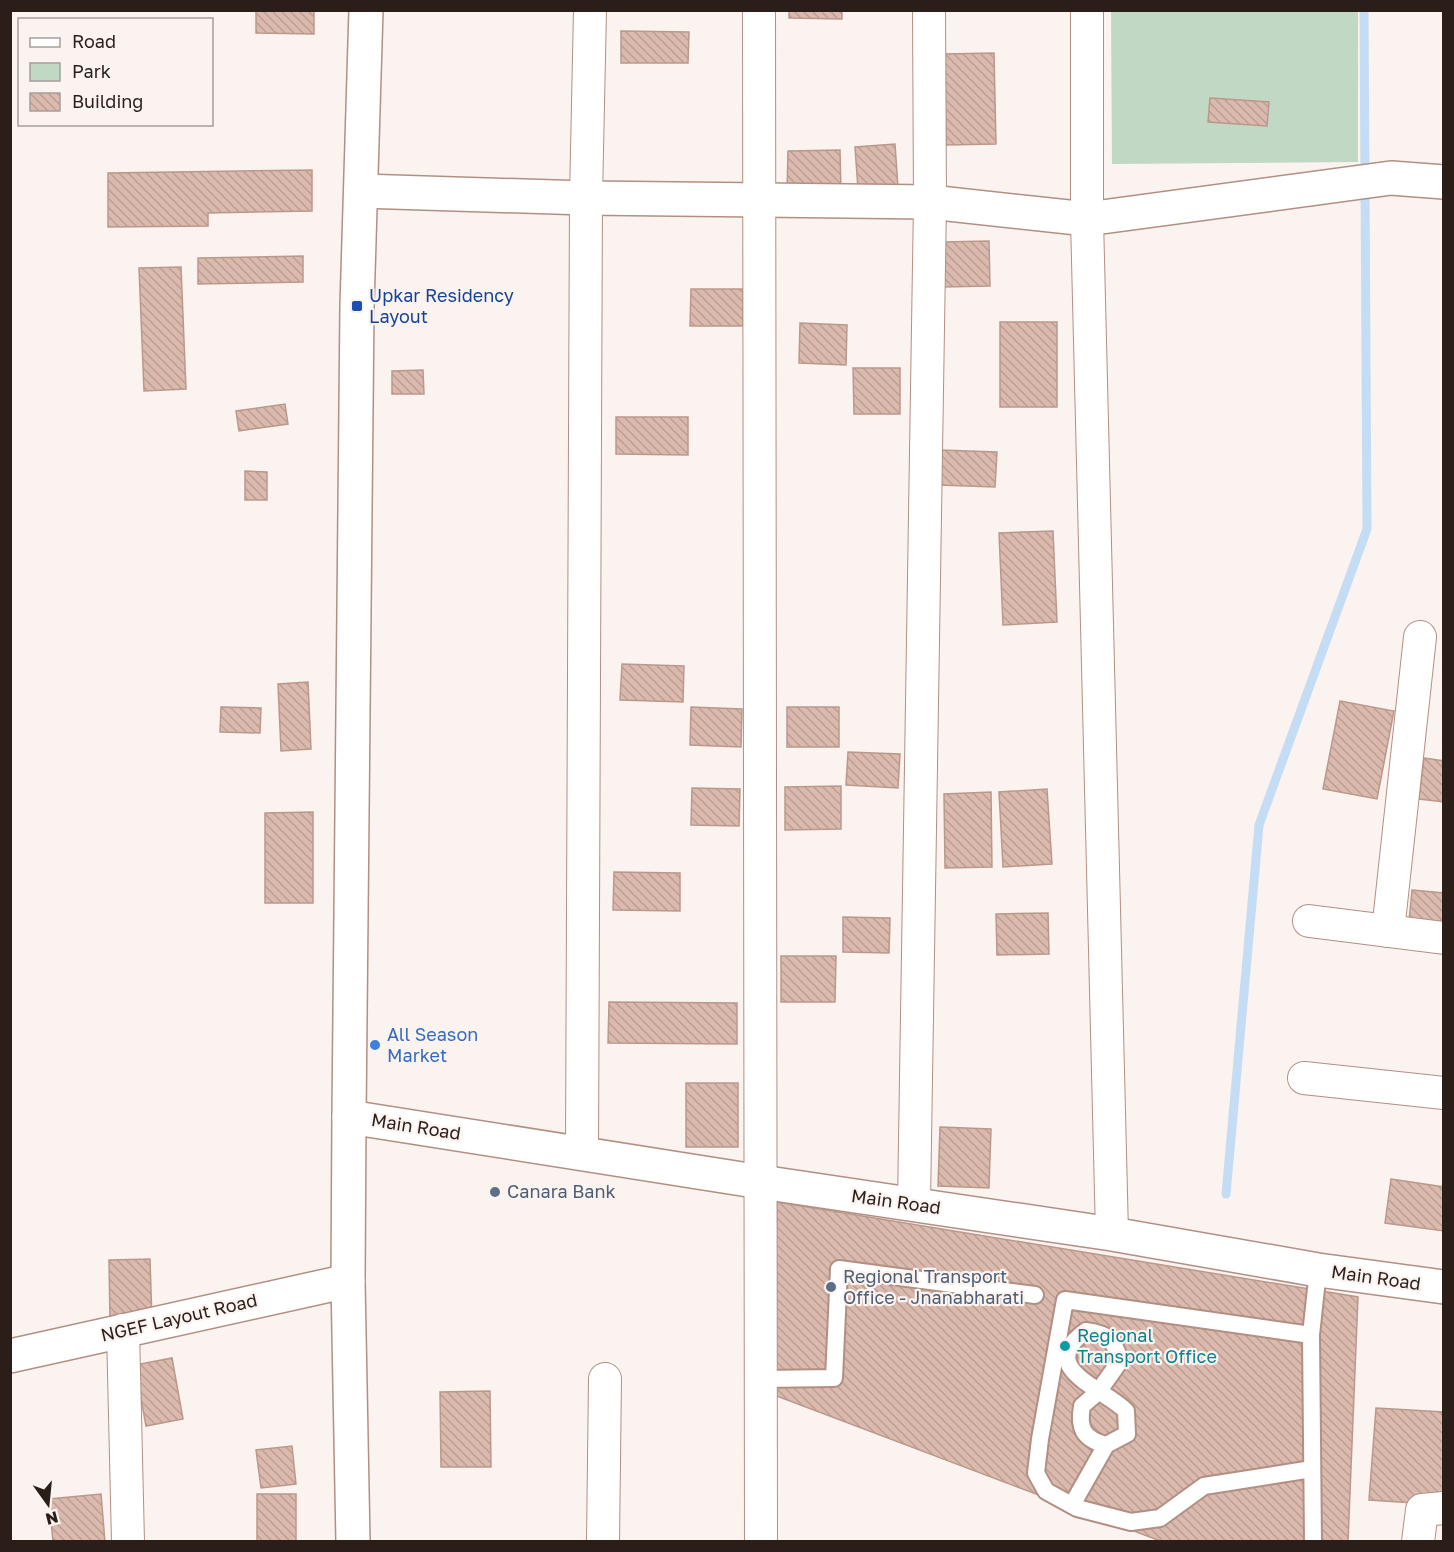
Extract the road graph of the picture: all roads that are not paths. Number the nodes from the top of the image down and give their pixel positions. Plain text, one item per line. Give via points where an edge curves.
1 (366, 10) edge
2 (590, 10) edge
3 (759, 10) edge
4 (929, 10) edge
5 (1087, 10) edge
6 (1443, 182) edge
7 (362, 191) junction
8 (586, 198) junction
9 (758, 200) junction
10 (930, 202) junction
11 (1087, 219) junction
12 (1420, 637) dead end
13 (1309, 921) dead end
14 (1388, 931) junction
15 (1443, 938) edge
16 (1304, 1078) dead end
17 (1443, 1093) edge
18 (349, 1117) junction
19 (582, 1152) junction
20 (761, 1182) junction
21 (915, 1204) junction
22 (1112, 1233) junction
23 (1318, 1270) junction
24 (348, 1281) junction
25 (1443, 1287) edge
26 (1035, 1295) dead end
27 (123, 1330) junction
28 (1311, 1335) junction
29 (1063, 1350) junction
30 (10, 1356) edge
31 (605, 1379) dead end
32 (761, 1380) junction
33 (1098, 1392) junction
34 (1106, 1445) junction
35 (1312, 1469) junction
36 (1072, 1505) junction
37 (1443, 1508) edge
38 (128, 1542) edge
39 (353, 1542) edge
40 (603, 1542) edge
41 (761, 1542) edge
42 (1312, 1542) edge
43 (1418, 1542) edge

1 - 7 street
2 - 8 street
3 - 9 street
4 - 10 street
5 - 11 street
6 - 11 street via 1391,178
7 - 8 street
7 - 18 street via 357,306
8 - 9 street
8 - 19 street
9 - 10 street
9 - 20 street
10 - 11 street
10 - 21 street
11 - 22 street
12 - 14 street
13 - 14 street
14 - 15 street
16 - 17 street
18 - 19 street, Main Road
18 - 24 street
19 - 20 street, Main Road
20 - 21 street, Main Road
20 - 32 street
21 - 22 street, Main Road
22 - 23 street, Main Road
23 - 25 street, Main Road
23 - 28 lane
24 - 27 street, NGEF Layout Road
24 - 39 street
26 - 32 lane via 839,1269 834,1378
27 - 30 street, NGEF Layout Road
27 - 38 street
28 - 29 lane via 1065,1300
28 - 35 lane
29 - 33 lane via 1069,1367
29 - 33 lane via 1086,1331 1101,1333 1115,1344 1120,1361
29 - 36 lane via 1040,1439 1036,1473 1046,1491
31 - 40 street
32 - 41 street
33 - 34 lane via 1082,1406 1079,1422 1086,1435
33 - 34 lane via 1126,1411 1127,1434
34 - 36 lane
35 - 36 lane via 1204,1486 1160,1518 1131,1522
35 - 42 lane
37 - 43 street via 1422,1510

